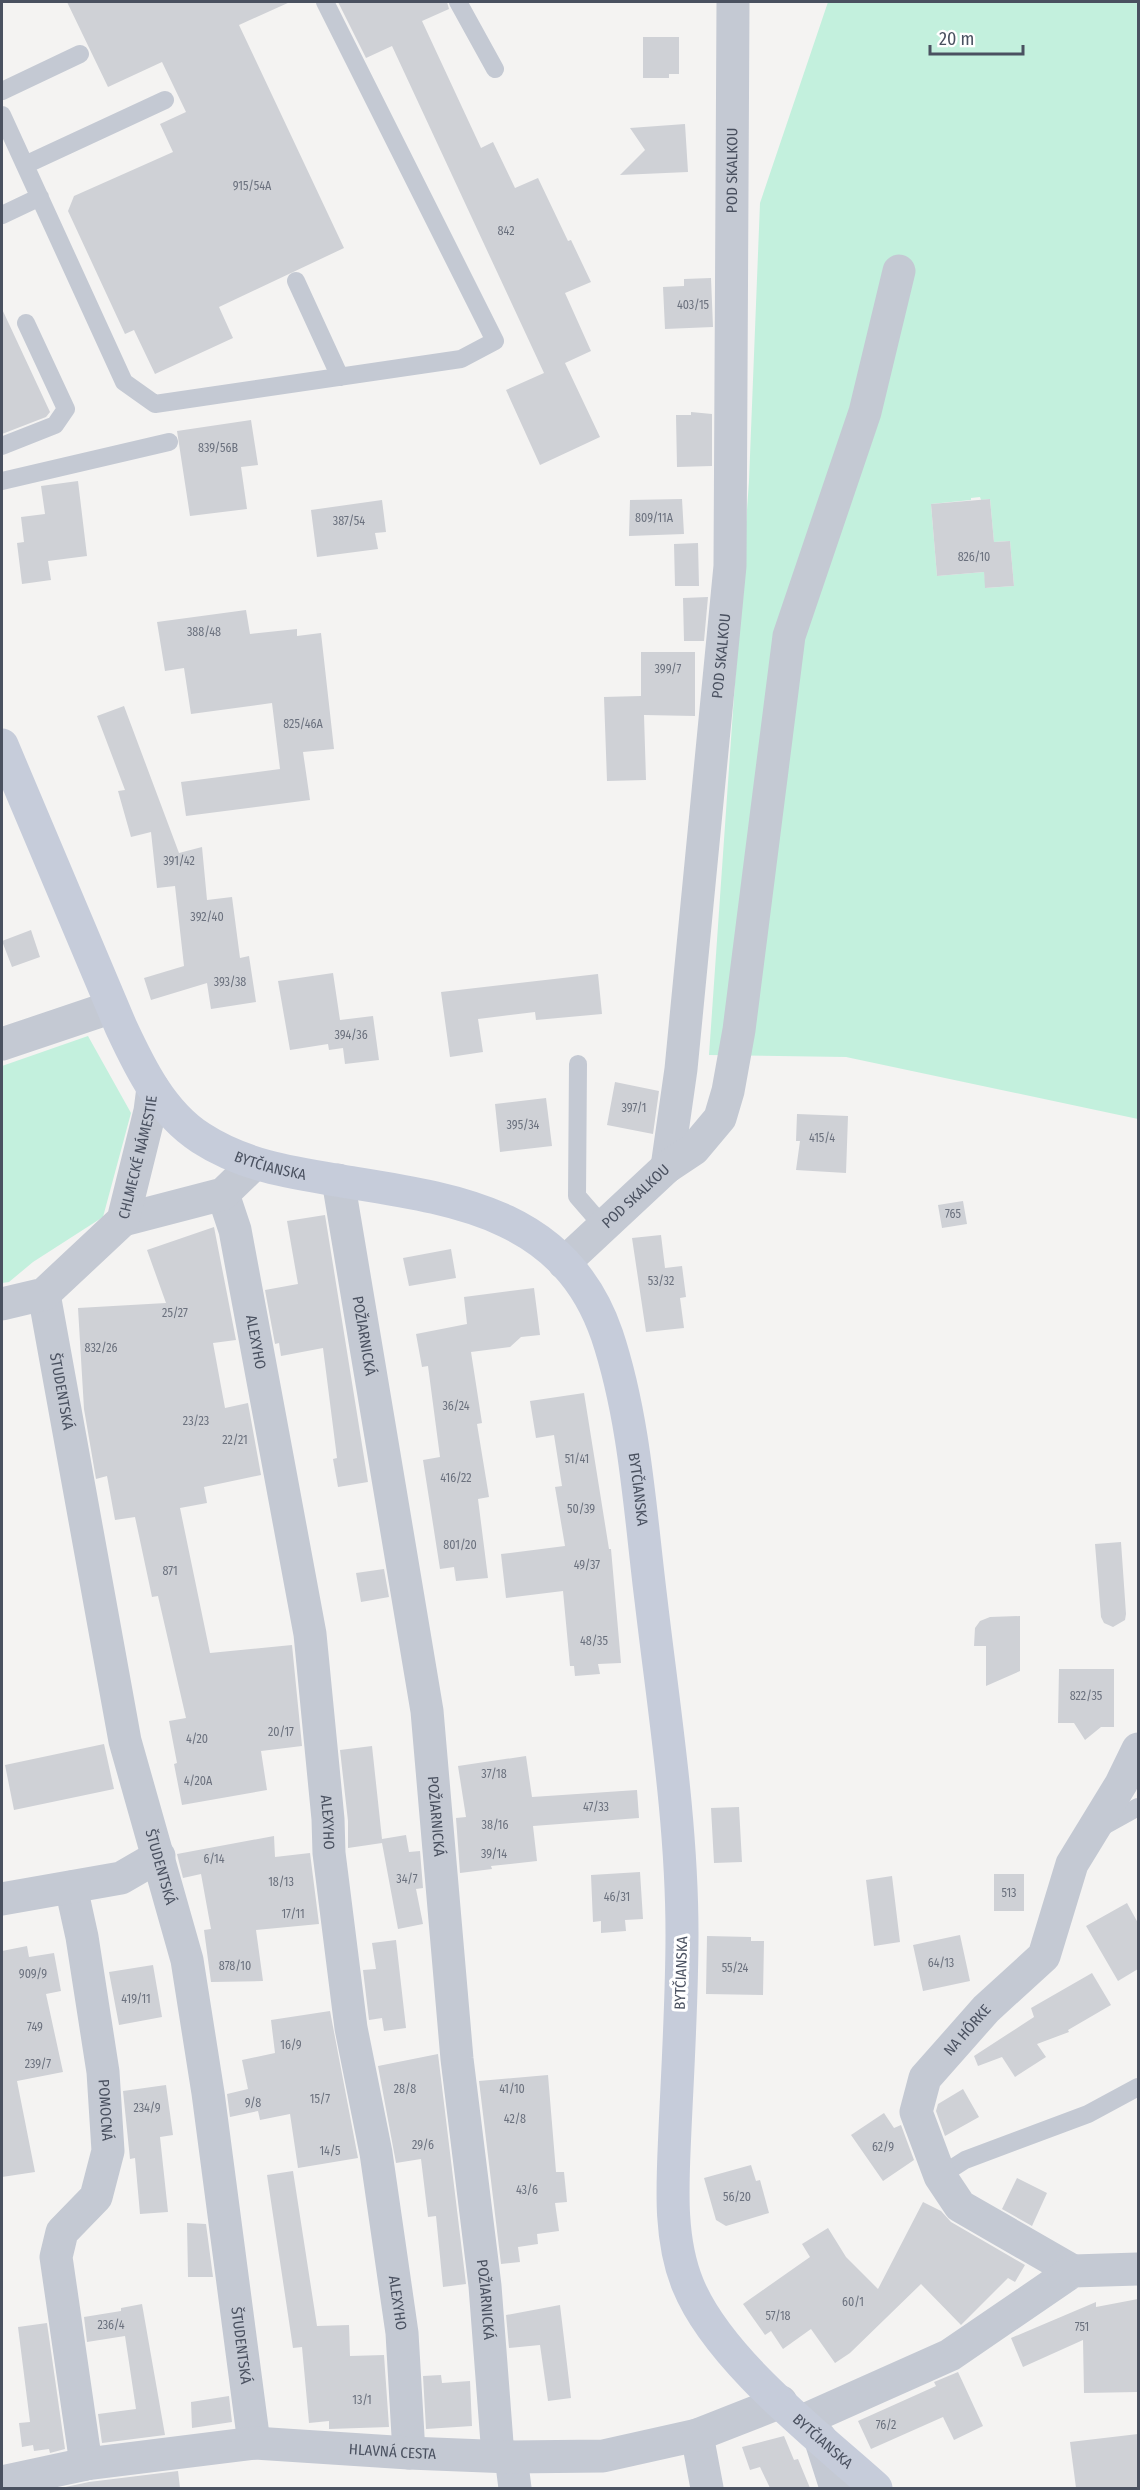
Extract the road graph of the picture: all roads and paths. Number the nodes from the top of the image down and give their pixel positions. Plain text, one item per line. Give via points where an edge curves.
1 (325, 2) edge
2 (458, 2) edge
3 (733, 2) edge
4 (80, 54) dead end
5 (495, 69) dead end
6 (2, 91) edge
7 (165, 100) dead end
8 (2, 115) edge
9 (25, 165) junction
10 (40, 197) junction
11 (2, 215) edge
12 (899, 271) dead end
13 (296, 281) dead end
14 (26, 323) dead end
15 (340, 377) junction
16 (169, 442) dead end
17 (2, 446) edge
18 (2, 481) edge
19 (2, 745) edge
20 (112, 1006) junction
21 (2, 1044) edge
22 (578, 1064) dead end
23 (153, 1088) junction
24 (254, 1164) junction
25 (666, 1167) junction
26 (338, 1180) junction
27 (223, 1194) junction
28 (123, 1220) junction
29 (603, 1226) junction
30 (564, 1263) junction
31 (44, 1294) junction
32 (2, 1304) edge
33 (1138, 1749) edge
34 (1138, 1807) edge
35 (1093, 1831) junction
36 (159, 1856) junction
37 (71, 1887) junction
38 (2, 1899) edge
39 (1138, 2087) edge
40 (940, 2176) junction
41 (1138, 2269) edge
42 (1073, 2271) junction
43 (801, 2420) junction
44 (697, 2435) junction
45 (254, 2443) junction
46 (409, 2453) junction
47 (505, 2456) junction
48 (86, 2463) junction
49 (2, 2482) edge
50 (515, 2488) edge
51 (707, 2488) edge
52 (836, 2488) edge
53 (876, 2488) edge

1 - 15 lane via 495,341 461,359
2 - 5 lane
3 - 25 street, POD SKALKOU via 730,566 681,1069
4 - 6 lane
7 - 9 lane
8 - 9 lane
9 - 10 lane
10 - 11 lane
10 - 15 lane via 124,382 155,404
12 - 25 street via 865,412 789,636 728,1091 720,1118 694,1149
13 - 15 lane
14 - 17 lane via 66,409 55,425
16 - 18 lane
19 - 20 main road, BYTČIANSKA
20 - 21 street
20 - 23 main road, BYTČIANSKA
22 - 29 lane via 577,1196
23 - 24 main road, BYTČIANSKA via 197,1136
23 - 28 street, CHLMECKÉ NÁMESTIE
24 - 26 main road, BYTČIANSKA
24 - 27 street
25 - 29 street, POD SKALKOU
26 - 30 main road, BYTČIANSKA via 448,1199 481,1209 520,1227
26 - 47 street, POŽIARNICKÁ via 427,1711 457,2059
27 - 28 street
27 - 46 street, ALEXYHO via 239,1252 310,1634 329,1853 351,2028 376,2153 402,2333
28 - 31 street, CHLMECKÉ NÁMESTIE
29 - 30 street, POD SKALKOU
30 - 43 main road, BYTČIANSKA via 585,1289 605,1329 622,1386 670,1764 682,1934 674,2173 681,2265 710,2326
31 - 32 street, CHLMECKÉ NÁMESTIE
31 - 36 street, ŠTUDENTSKÁ via 125,1741
33 - 35 street, NA HÔRKE
34 - 35 lane
35 - 40 street, NA HÔRKE via 1072,1864 1044,1956 986,2009 925,2078 916,2112
36 - 37 street via 121,1878
36 - 45 street, ŠTUDENTSKÁ via 189,1971
37 - 38 street
37 - 48 street, POMOCNÁ via 103,2072 108,2151 96,2197 62,2232 56,2257
39 - 40 lane via 1088,2114 965,2160
40 - 42 street, NA HÔRKE via 960,2206
41 - 42 street
42 - 43 street via 950,2355
43 - 44 street, HLAVNÁ CESTA
43 - 52 street
43 - 53 main road, BYTČIANSKA
44 - 47 street, HLAVNÁ CESTA via 603,2456
44 - 51 street
45 - 46 street, HLAVNÁ CESTA
45 - 48 street, HLAVNÁ CESTA
46 - 47 street, HLAVNÁ CESTA
47 - 50 street, POŽIARNICKÁ
48 - 49 street, HLAVNÁ CESTA

